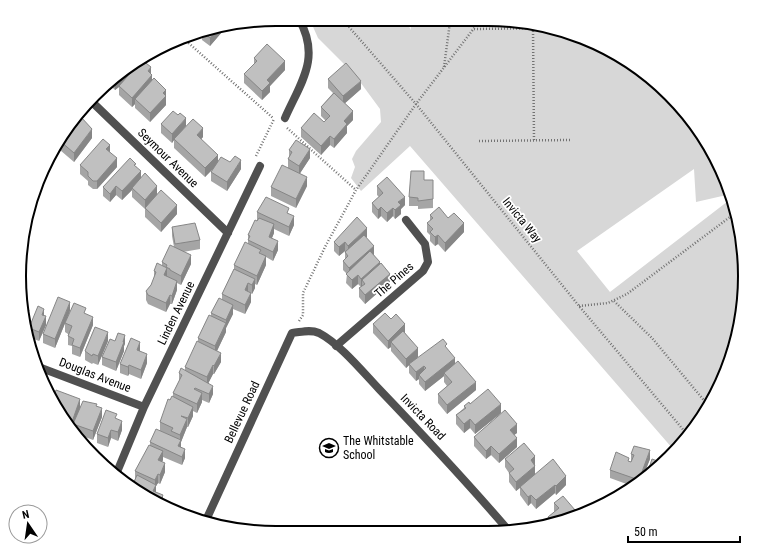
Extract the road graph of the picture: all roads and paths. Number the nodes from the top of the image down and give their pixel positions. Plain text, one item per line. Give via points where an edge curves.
1 (302, 26) edge
2 (348, 26) edge
3 (449, 26) edge
4 (476, 26) edge
5 (522, 28) edge
6 (473, 29) junction
7 (533, 30) edge
8 (188, 42) edge
9 (444, 67) junction
10 (94, 104) edge
11 (416, 104) junction
12 (274, 119) junction
13 (282, 120) joint
14 (286, 128) dead end
15 (534, 140) junction
16 (570, 140) dead end
17 (479, 141) dead end
18 (260, 166) joint
19 (356, 190) junction
20 (730, 217) edge
21 (406, 220) dead end
22 (228, 233) junction
23 (614, 301) junction
24 (579, 306) junction
25 (292, 333) junction
26 (336, 346) junction
27 (44, 369) edge
28 (705, 401) edge
29 (144, 406) junction
30 (684, 430) edge
31 (118, 469) edge
32 (208, 516) edge
33 (504, 525) edge

1 - 13 street via 308,40 309,62
2 - 11 path, Invicta Way
3 - 9 path
4 - 6 path
5 - 6 path
6 - 9 path
7 - 15 path
8 - 12 path
9 - 11 path
10 - 22 street, Seymour Avenue
11 - 19 path
11 - 24 path, Invicta Way
12 - 13 path
12 - 18 path via 254,162
14 - 19 path
15 - 16 path
15 - 17 path
18 - 22 street, Linden Avenue
19 - 25 path via 303,294 303,315
20 - 23 path
21 - 26 street, The Pines via 425,244 428,262 423,271
22 - 29 street, Linden Avenue
23 - 24 path
23 - 28 path via 652,338
24 - 30 path, Invicta Way
25 - 26 street, Invicta Road via 311,330
25 - 32 street, Bellevue Road
26 - 33 street, Invicta Road via 465,479
27 - 29 street, Douglas Avenue
29 - 31 street, Linden Avenue

